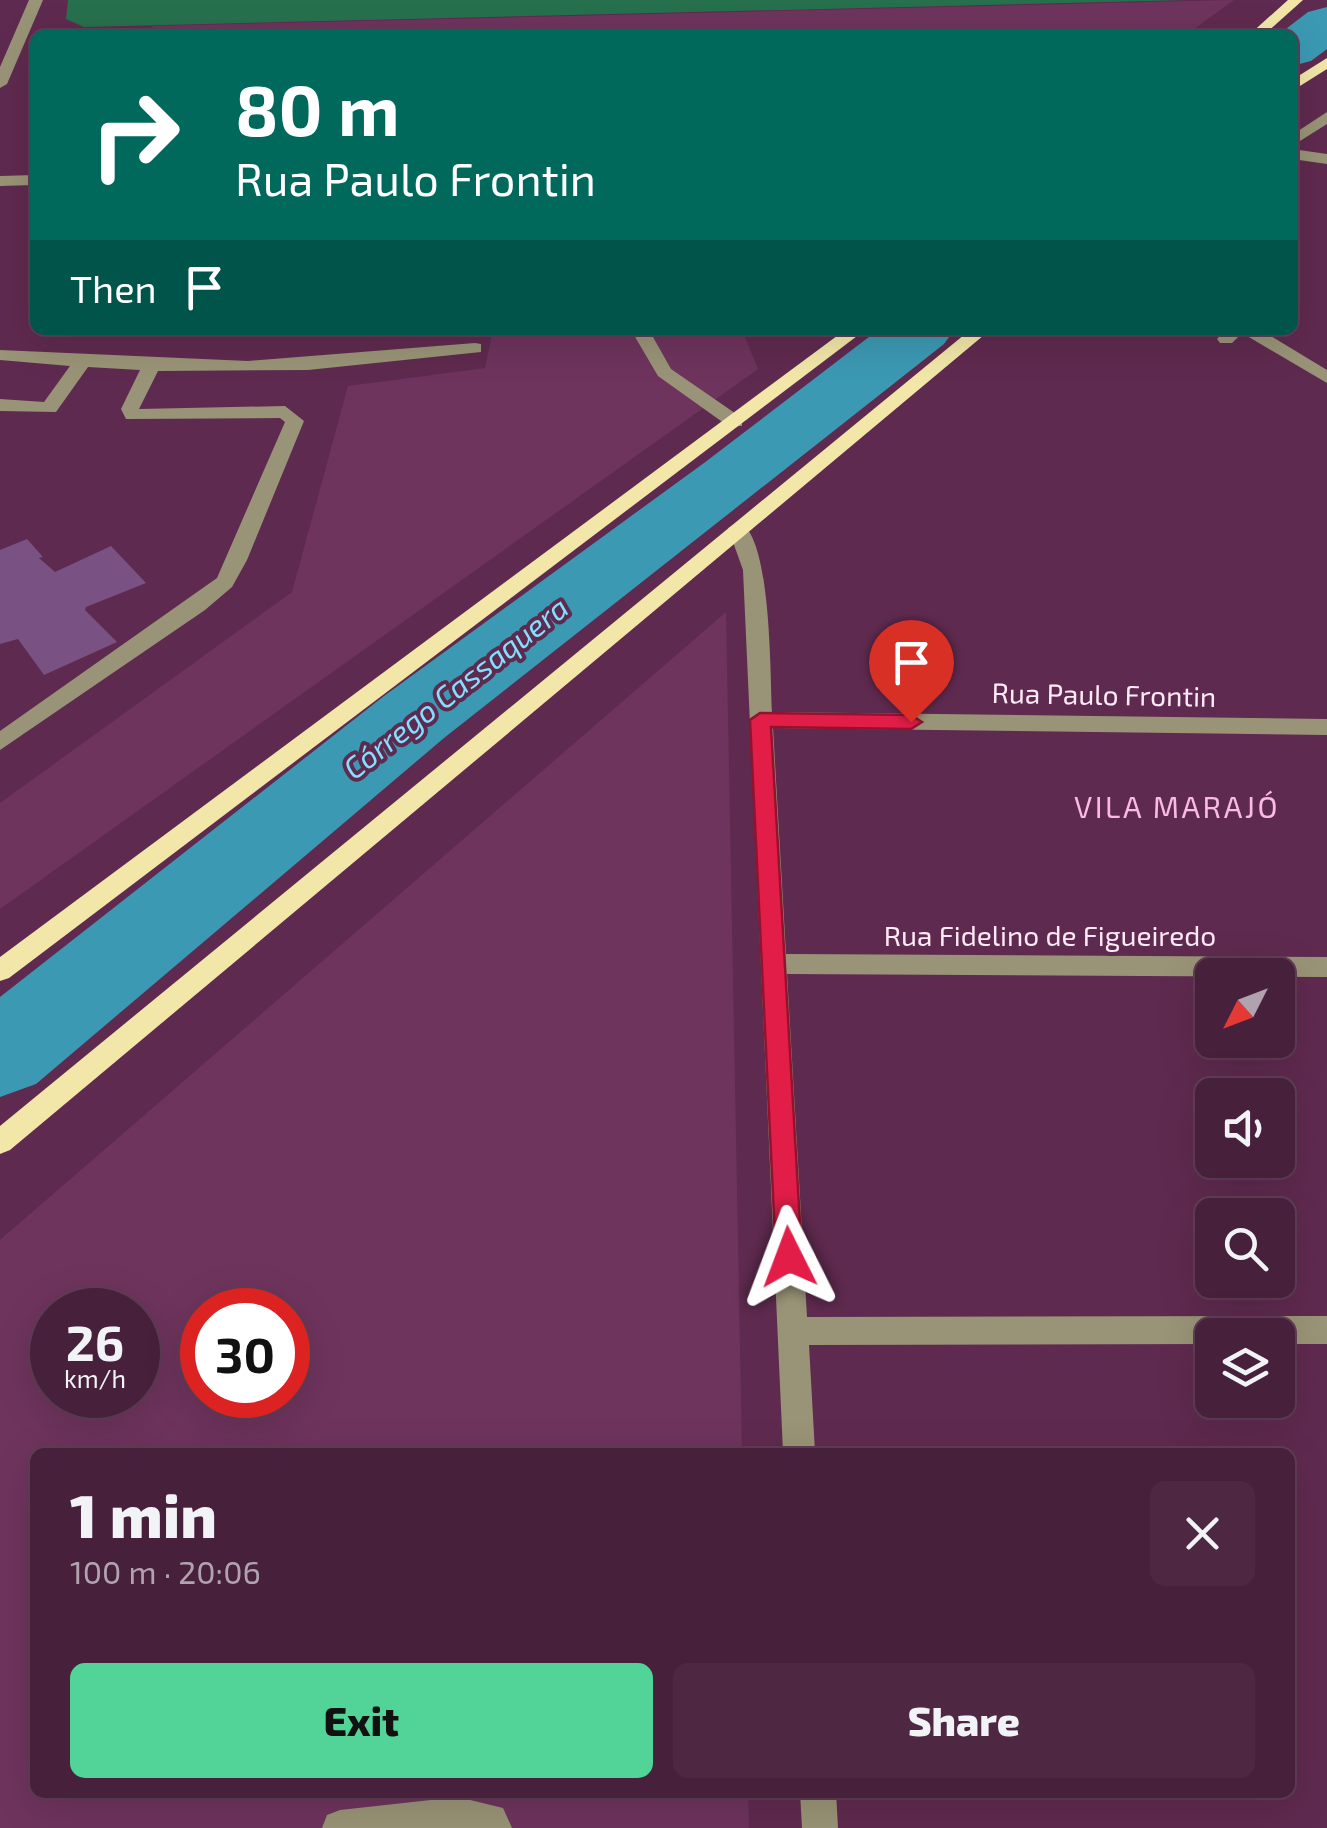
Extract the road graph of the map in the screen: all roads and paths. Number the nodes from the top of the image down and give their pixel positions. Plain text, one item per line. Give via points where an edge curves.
1 (36, 0) edge
2 (1296, 0) edge
3 (1262, 30) edge
4 (30, 42) edge
5 (0, 43) edge
6 (17, 43) junction
7 (1327, 62) edge
8 (0, 84) edge
9 (1298, 84) edge
10 (1327, 117) edge
11 (1298, 138) edge
12 (1298, 155) edge
13 (1327, 159) edge
14 (30, 180) edge
15 (0, 181) edge
16 (643, 335) edge
17 (849, 335) edge
18 (975, 335) edge
19 (1257, 335) edge
20 (472, 339) edge
21 (0, 355) edge
22 (82, 362) junction
23 (151, 366) junction
24 (1327, 378) edge
25 (0, 404) edge
26 (735, 422) junction
27 (738, 528) junction
28 (760, 720) junction
29 (1327, 728) edge
30 (0, 742) edge
31 (773, 964) junction
32 (1327, 966) edge
33 (0, 971) edge
34 (0, 1142) edge
35 (1327, 1330) edge
36 (793, 1331) junction
37 (800, 1448) edge
38 (818, 1798) edge
39 (340, 1828) edge
40 (494, 1828) edge
41 (820, 1828) edge

1 - 6 street
2 - 3 main road
4 - 6 street
5 - 6 street
6 - 8 street
7 - 9 main road
10 - 11 street
12 - 13 street
14 - 15 street
16 - 26 street via 664,372
17 - 26 main road
18 - 27 main road
19 - 24 street
20 - 23 street via 289,366
21 - 22 street
22 - 23 street
22 - 25 street via 50,408
23 - 30 street via 130,409 134,415 286,412 295,421 225,582
26 - 33 main road
27 - 28 street via 752,570
27 - 34 main road
28 - 29 street, Rua Paulo Frontin
28 - 31 street
31 - 32 street, Rua Fidelino de Figueiredo
31 - 36 street
35 - 36 street
36 - 37 street
38 - 41 street
39 - 40 street via 458,1815 490,1821

